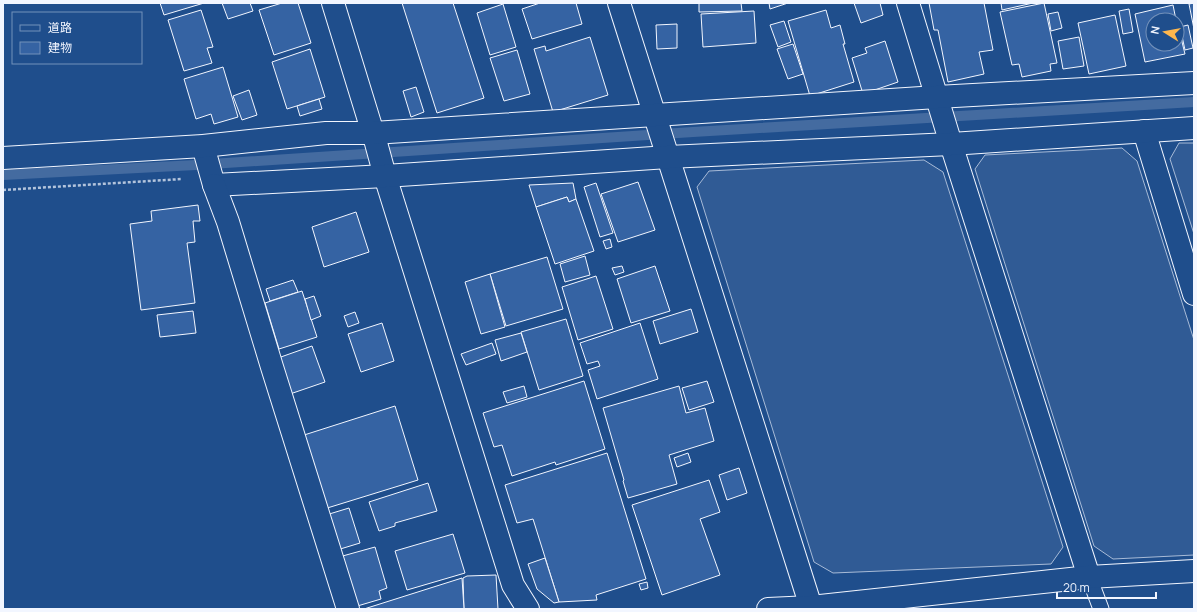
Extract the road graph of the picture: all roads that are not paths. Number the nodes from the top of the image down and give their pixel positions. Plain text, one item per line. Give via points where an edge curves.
1 (332, 3) edge
2 (619, 3) edge
3 (908, 3) edge
4 (1194, 83) edge
5 (938, 100) junction
6 (656, 119) junction
7 (1194, 128) edge
8 (1144, 131) junction
9 (949, 136) junction
10 (666, 150) junction
11 (379, 153) junction
12 (3, 158) edge
13 (209, 167) junction
14 (1194, 294) edge
15 (1194, 572) edge
16 (1089, 577) junction
17 (810, 608) edge
18 (348, 609) edge
19 (528, 609) edge
20 (768, 609) edge
21 (1101, 609) edge

1 - 11 street
2 - 6 street
3 - 5 street
4 - 5 street
5 - 6 street
5 - 9 street
6 - 10 street
6 - 11 street
7 - 8 street
8 - 9 street
8 - 14 street
9 - 10 street
9 - 16 street
10 - 11 street
10 - 17 street
11 - 13 street
11 - 13 street via 326,133
11 - 19 street via 513,585
12 - 13 street
13 - 18 street
15 - 16 street
16 - 17 street
16 - 21 lane
17 - 20 street

